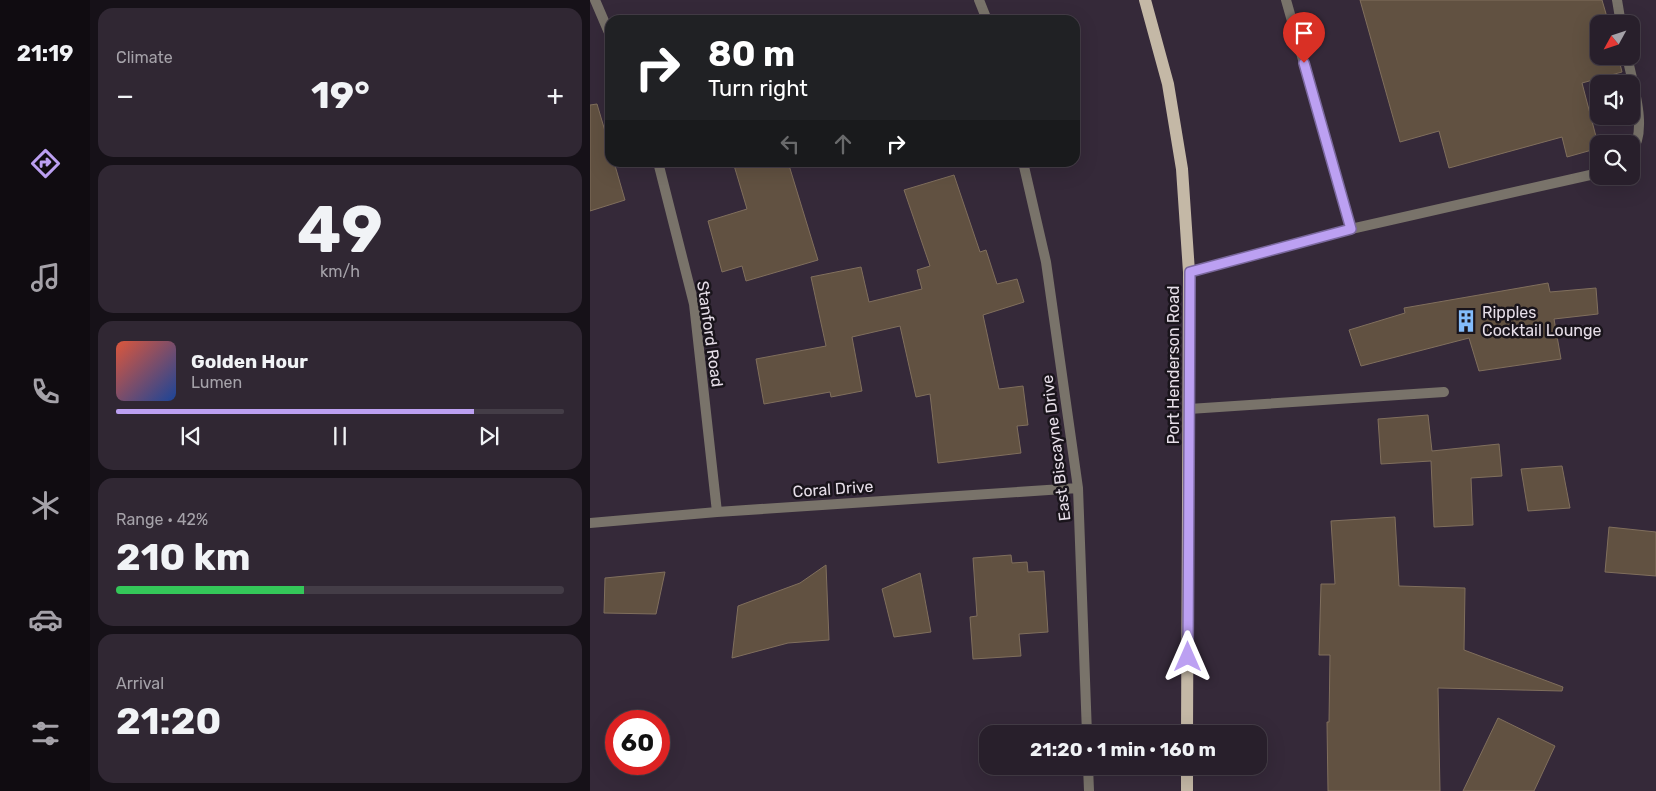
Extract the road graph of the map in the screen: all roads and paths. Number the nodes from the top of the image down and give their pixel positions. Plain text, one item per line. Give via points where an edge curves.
1 (595, 0) edge
2 (979, 0) edge
3 (1145, 0) edge
4 (1286, 0) edge
5 (1617, 0) edge
6 (985, 15) edge
7 (1620, 15) edge
8 (605, 23) edge
9 (1629, 65) edge
10 (1638, 135) edge
11 (659, 167) edge
12 (1024, 167) edge
13 (1590, 175) edge
14 (1351, 229) junction
15 (1190, 272) junction
16 (1444, 392) dead end
17 (1189, 409) junction
18 (1078, 488) junction
19 (717, 512) junction
20 (590, 523) edge
21 (1087, 725) edge
22 (1187, 725) edge
23 (1088, 775) edge
24 (1187, 775) edge
25 (1089, 791) edge
26 (1187, 791) edge

1 - 8 street
2 - 6 street
3 - 15 main road, Port Henderson Road via 1168,84 1182,168
4 - 14 street
5 - 7 street
9 - 10 street via 1640,124
11 - 19 street, Stanford Road via 694,304
12 - 18 street, East Biscayne Drive via 1046,262
13 - 14 street
14 - 15 street
15 - 17 main road, Port Henderson Road
16 - 17 street
17 - 22 main road, Port Henderson Road
18 - 19 street, Coral Drive
18 - 21 street, East Biscayne Drive
19 - 20 street, Coral Drive
23 - 25 street
24 - 26 main road

